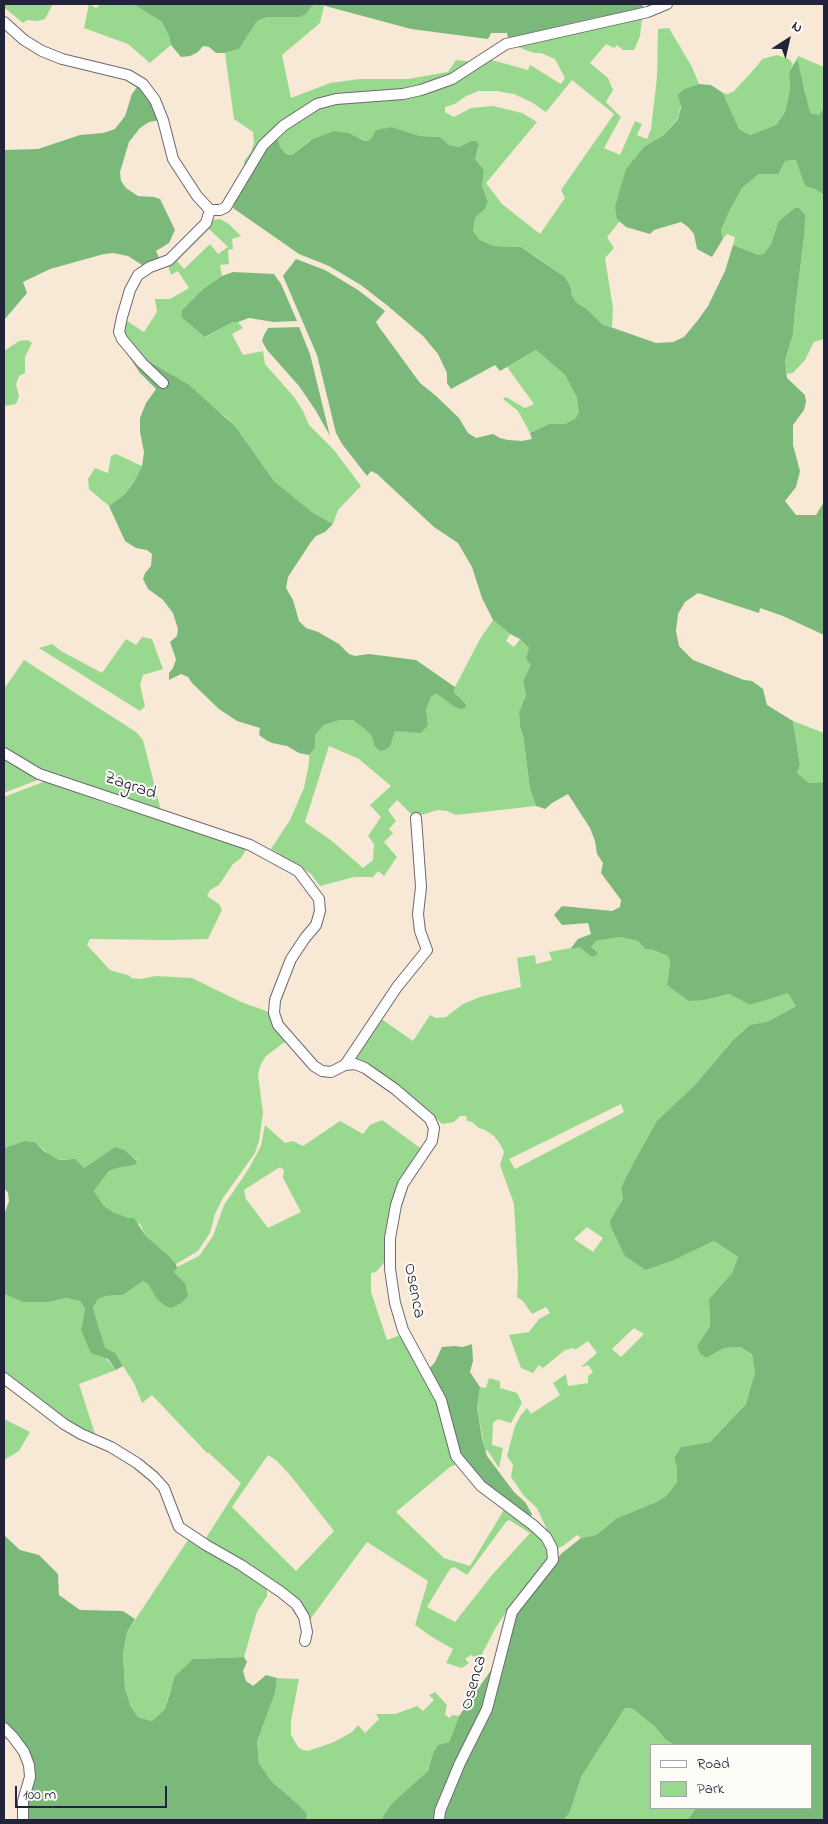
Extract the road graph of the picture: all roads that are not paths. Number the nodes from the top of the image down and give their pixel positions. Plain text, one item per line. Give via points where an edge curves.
1 (667, 4) edge
2 (4, 22) edge
3 (210, 210) junction
4 (163, 383) dead end
5 (4, 753) edge
6 (416, 818) dead end
7 (250, 845) joint
8 (345, 1065) junction
9 (4, 1378) edge
10 (306, 1641) dead end
11 (4, 1728) edge
12 (23, 1820) edge
13 (439, 1820) edge

1 - 3 street via 648,12 506,44 452,79 421,90 317,104 283,126 262,145 226,206
2 - 3 street via 42,51 128,75 143,84 151,93 160,114 173,159
3 - 4 street via 206,223 170,260 138,275 122,317 119,332 122,339
5 - 7 street, Zagrad via 39,774
6 - 8 street via 421,887 418,914 426,950
7 - 8 street, Osenca via 298,870 319,899 316,926 291,959 275,1000 274,1013 278,1025 322,1071 331,1072
8 - 13 street, Osenca via 365,1068 395,1089 430,1119 434,1128 432,1141 404,1184 396,1205 390,1238 395,1303 403,1330 441,1400 456,1456 481,1486 533,1525 552,1548 553,1560 512,1612 487,1709 460,1763
9 - 10 street via 64,1424 111,1447 154,1477 164,1488 179,1526 296,1604 304,1616
11 - 12 street via 24,1752 29,1766

